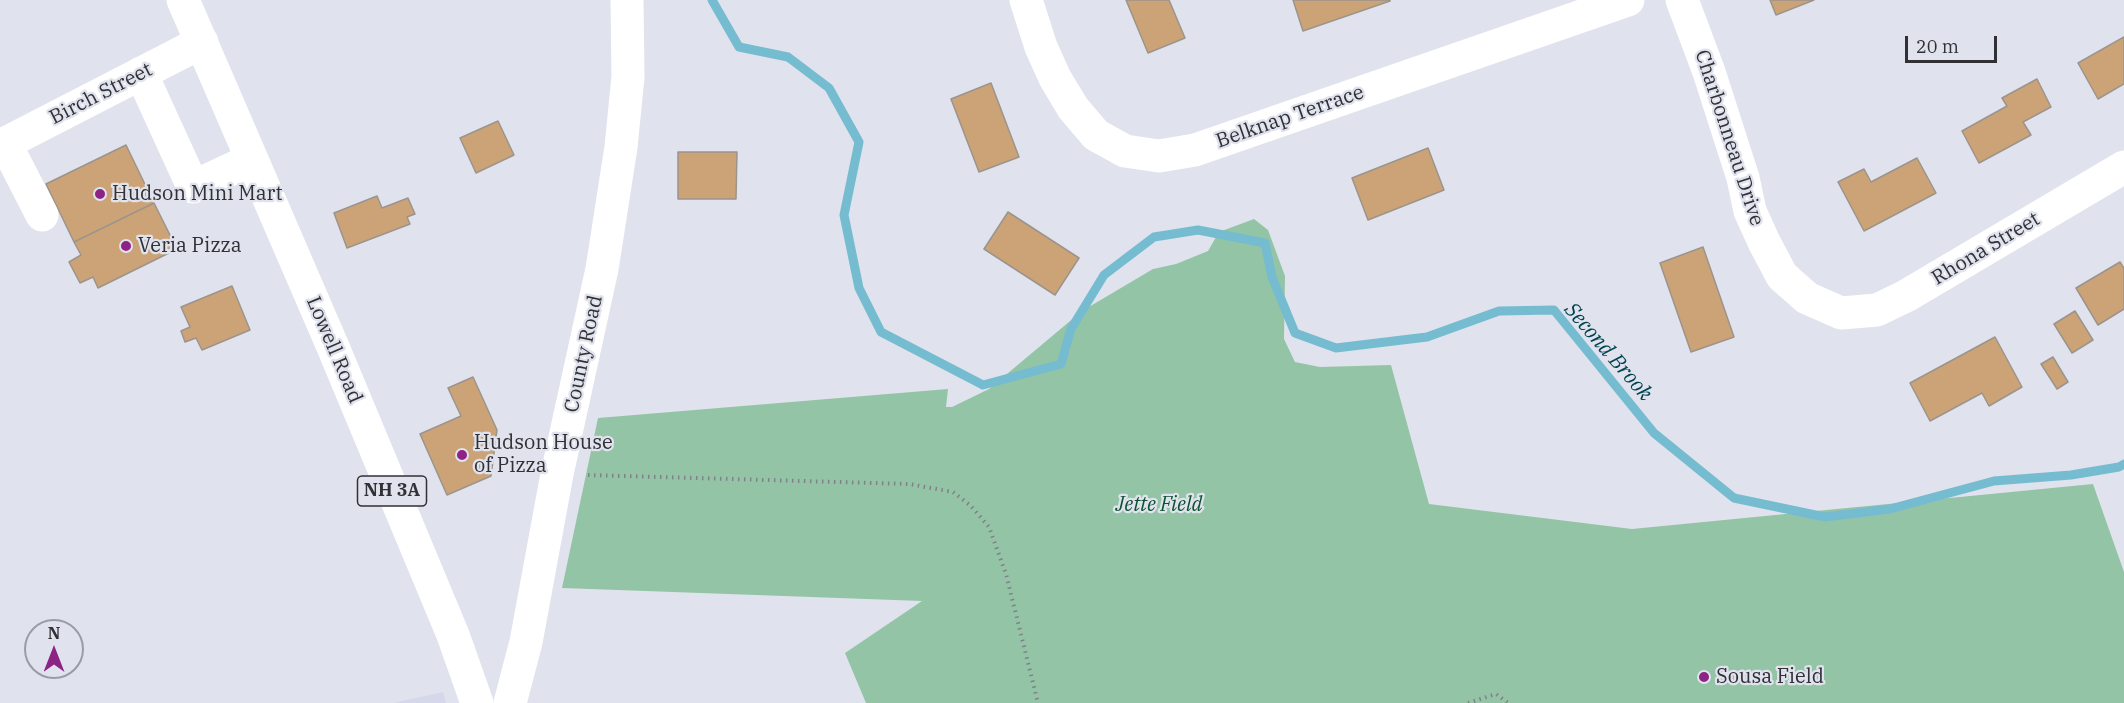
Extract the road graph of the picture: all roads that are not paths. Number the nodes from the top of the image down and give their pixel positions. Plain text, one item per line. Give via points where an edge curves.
1 (183, 0) edge
2 (627, 0) edge
3 (1026, 0) edge
4 (1628, 0) edge
5 (1682, 0) edge
6 (201, 42) junction
7 (141, 73) junction
8 (3, 144) edge
9 (251, 160) junction
10 (2124, 167) edge
11 (42, 215) dead end
12 (1841, 313) joint
13 (477, 703) edge
14 (510, 703) edge

1 - 6 street, Lowell Road / NH 3A
2 - 14 street, County Road via 628,77 602,269 557,474 526,642
3 - 4 street, Belknap Terrace via 1055,78 1096,135 1125,152 1159,156 1195,150
5 - 12 street, Charbonneau Drive via 1743,178 1750,211 1764,242 1782,276 1807,298
6 - 7 street, Birch Street
6 - 9 street, Lowell Road / NH 3A
7 - 8 street, Birch Street
7 - 9 street via 193,187
8 - 11 street
9 - 13 street, Lowell Road / NH 3A via 453,635
10 - 12 street, Rhona Street via 1906,296 1877,310

